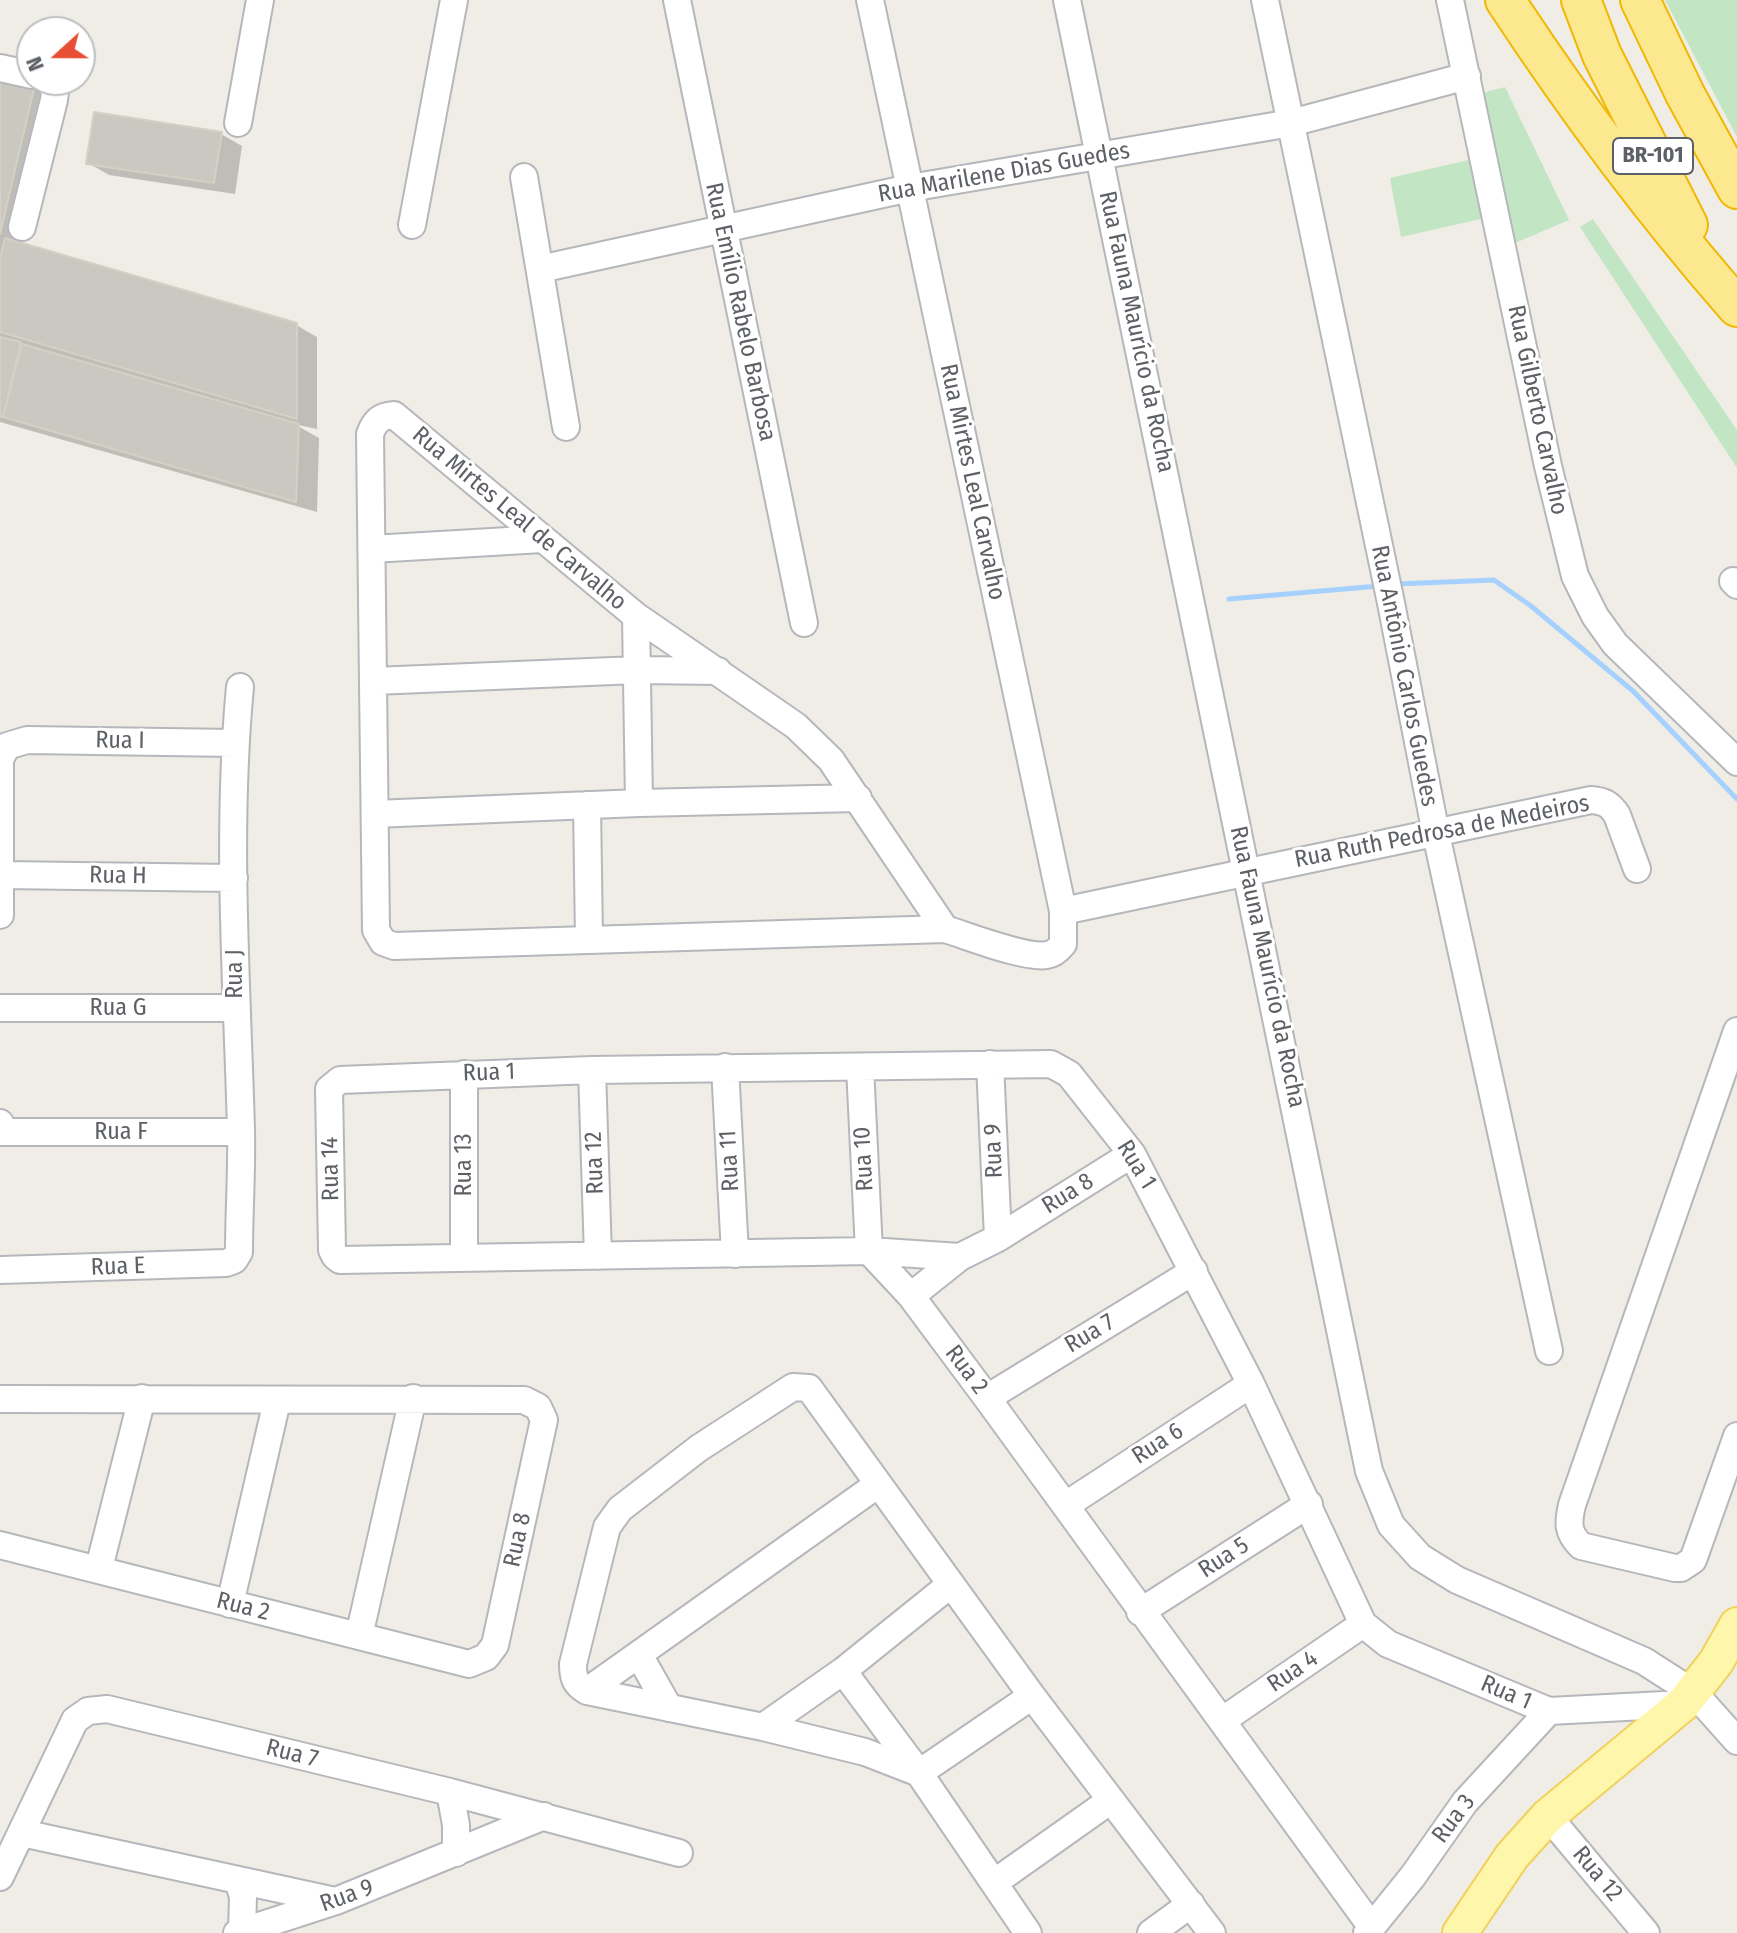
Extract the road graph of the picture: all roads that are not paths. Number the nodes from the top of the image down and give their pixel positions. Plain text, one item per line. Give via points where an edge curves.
1 (260, 0) edge
2 (454, 0) edge
3 (677, 0) edge
4 (870, 0) edge
5 (1067, 0) edge
6 (1265, 0) edge
7 (1450, 0) edge
8 (1505, 0) edge
9 (1581, 0) edge
10 (1640, 0) edge
11 (1467, 76) junction
12 (54, 96) edge
13 (238, 123) dead end
14 (1291, 123) junction
15 (1100, 156) junction
16 (524, 177) dead end
17 (910, 188) junction
18 (1737, 189) edge
19 (412, 225) dead end
20 (22, 227) dead end
21 (723, 230) junction
22 (540, 269) junction
23 (1737, 306) edge
24 (566, 427) dead end
25 (542, 539) junction
26 (372, 549) junction
27 (636, 616) junction
28 (804, 623) dead end
29 (637, 670) junction
30 (718, 671) junction
31 (374, 681) junction
32 (240, 687) dead end
33 (234, 743) junction
34 (1737, 762) edge
35 (858, 798) junction
36 (639, 803) junction
37 (587, 805) junction
38 (375, 814) junction
39 (1436, 834) junction
40 (1637, 869) dead end
41 (1247, 871) junction
42 (1, 875) edge
43 (234, 878) junction
44 (1063, 911) junction
45 (0, 915) edge
46 (945, 929) junction
47 (589, 939) junction
48 (1046, 956) joint
49 (0, 1008) edge
50 (235, 1008) junction
51 (1737, 1031) edge
52 (990, 1064) junction
53 (725, 1067) junction
54 (860, 1067) junction
55 (592, 1070) junction
56 (464, 1074) junction
57 (333, 1083) joint
58 (0, 1123) edge
59 (0, 1132) edge
60 (241, 1132) junction
61 (1132, 1154) junction
62 (998, 1238) junction
63 (869, 1251) junction
64 (735, 1254) junction
65 (464, 1256) junction
66 (598, 1256) junction
67 (960, 1257) junction
68 (234, 1260) joint
69 (0, 1270) edge
70 (1194, 1271) junction
71 (911, 1296) junction
72 (1549, 1351) dead end
73 (1251, 1384) junction
74 (142, 1398) junction
75 (413, 1398) junction
76 (987, 1398) junction
77 (0, 1399) edge
78 (277, 1401) junction
79 (1737, 1436) edge
80 (877, 1485) junction
81 (1309, 1504) junction
82 (1066, 1505) junction
83 (0, 1545) edge
84 (99, 1568) junction
85 (951, 1584) junction
86 (230, 1604) junction
87 (1140, 1612) junction
88 (1363, 1624) junction
89 (1737, 1625) edge
90 (359, 1636) junction
91 (639, 1655) junction
92 (486, 1657) joint
93 (843, 1671) junction
94 (587, 1691) junction
95 (1032, 1696) junction
96 (1688, 1699) junction
97 (669, 1708) junction
98 (1549, 1711) junction
99 (1223, 1720) junction
100 (763, 1727) junction
101 (1737, 1741) edge
102 (919, 1773) junction
103 (450, 1792) junction
104 (1111, 1800) junction
105 (544, 1816) junction
106 (1548, 1816) junction
107 (22, 1833) junction
108 (456, 1853) junction
109 (679, 1853) dead end
110 (0, 1877) edge
111 (238, 1880) junction
112 (995, 1882) junction
113 (336, 1901) junction
114 (1191, 1904) junction
115 (1369, 1930) edge
116 (240, 1932) edge
117 (1028, 1933) edge
118 (1151, 1933) edge
119 (1212, 1933) edge
120 (1460, 1933) edge
121 (1646, 1933) edge

1 - 13 street
2 - 19 street
3 - 21 street, Rua Emílio Rabelo Barbosa
4 - 17 street, Rua Mirtes Leal Carvalho
5 - 15 street, Rua Fauna Maurício da Rocha
6 - 14 street, Rua Antônio Carlos Guedes
7 - 11 street, Rua Gilberto Carvalho
8 - 23 highway via 1614,157
9 - 23 highway, BR-101 via 1602,55 1681,212
10 - 18 highway, BR-101
11 - 14 street, Rua Marilene Dias Guedes
11 - 34 street, Rua Gilberto Carvalho via 1575,576 1615,644
12 - 20 street
14 - 15 street, Rua Marilene Dias Guedes
14 - 39 street, Rua Antônio Carlos Guedes
15 - 17 street, Rua Marilene Dias Guedes
15 - 41 street, Rua Fauna Maurício da Rocha
16 - 22 street
17 - 21 street, Rua Marilene Dias Guedes
17 - 44 street, Rua Mirtes Leal Carvalho
21 - 22 street, Rua Marilene Dias Guedes
21 - 28 street, Rua Emílio Rabelo Barbosa
22 - 24 street
25 - 26 street
25 - 26 street, Rua Mirtes Leal de Carvalho via 394,415 383,416 370,434
25 - 27 street, Rua Mirtes Leal de Carvalho
26 - 31 street, Rua Mirtes Leal de Carvalho
27 - 29 street
27 - 30 street, Rua Mirtes Leal de Carvalho
29 - 30 street
29 - 31 street
29 - 36 street
30 - 35 street, Rua Mirtes Leal de Carvalho via 796,726 831,760
31 - 38 street, Rua Mirtes Leal de Carvalho
32 - 33 street, Rua J
33 - 42 street, Rua I via 27,740 7,746 0,759
33 - 43 street, Rua J
35 - 36 street
35 - 46 street, Rua Mirtes Leal de Carvalho
36 - 37 street
37 - 38 street
37 - 47 street
38 - 47 street, Rua Mirtes Leal de Carvalho via 376,930 383,942 394,946
39 - 40 street, Rua Ruth Pedrosa de Medeiros via 1602,801 1617,815
39 - 41 street, Rua Ruth Pedrosa de Medeiros
39 - 72 street, Rua Antônio Carlos Guedes
41 - 44 street, Rua Ruth Pedrosa de Medeiros
41 - 96 street, Rua Fauna Maurício da Rocha via 1369,1471 1391,1525 1420,1557 1457,1580 1644,1661
42 - 43 street, Rua H
42 - 45 street
43 - 50 street, Rua J
44 - 48 street, Rua Mirtes Leal Carvalho via 1063,944
46 - 47 street, Rua Mirtes Leal de Carvalho
46 - 48 street, Rua Mirtes Leal de Carvalho
49 - 50 street, Rua G
50 - 60 street, Rua J
51 - 79 street via 1572,1505 1572,1537 1581,1546 1675,1568 1687,1565
52 - 54 street, Rua 1
52 - 61 street, Rua 1 via 1051,1064 1069,1074
52 - 62 street, Rua 9
53 - 54 street, Rua 1
53 - 55 street, Rua 1
53 - 64 street, Rua 11
54 - 63 street, Rua 10
55 - 56 street, Rua 1
55 - 66 street, Rua 12
56 - 57 street, Rua 1
56 - 65 street, Rua 13
57 - 65 street, Rua 14 via 329,1089 335,1256
58 - 59 street
59 - 60 street, Rua F
60 - 68 street, Rua J via 239,1252
61 - 62 street, Rua 8
61 - 70 street, Rua 1
62 - 67 street, Rua 8
63 - 64 street
63 - 67 street
63 - 71 street, Rua 2
64 - 66 street
65 - 66 street
67 - 71 street, Rua 8
68 - 69 street, Rua E
70 - 73 street, Rua 1
70 - 76 street, Rua 7
71 - 76 street, Rua 2
73 - 81 street, Rua 1
73 - 82 street, Rua 6
74 - 77 street
74 - 78 street
74 - 84 street
75 - 78 street
75 - 90 street
75 - 92 street, Rua 8 via 524,1400 538,1407 544,1420 495,1645
76 - 82 street, Rua 2
78 - 86 street
80 - 85 street
80 - 91 street
80 - 94 street via 809,1388 801,1386 699,1448 620,1509 607,1527 573,1664 577,1685
81 - 87 street, Rua 5
81 - 88 street, Rua 1
82 - 87 street, Rua 2
83 - 84 street, Rua 2
84 - 86 street, Rua 2
85 - 93 street
85 - 95 street
86 - 90 street, Rua 2
87 - 99 street, Rua 2
88 - 98 street, Rua 1 via 1388,1644
88 - 99 street, Rua 4
89 - 96 main road
90 - 92 street, Rua 2 via 469,1664
91 - 94 street
91 - 97 street
93 - 100 street
93 - 102 street
94 - 97 street
95 - 102 street
95 - 104 street
96 - 98 street, Rua 1
96 - 101 street, Rua Fauna Maurício da Rocha
96 - 106 main road
97 - 100 street
98 - 115 street, Rua 3 via 1465,1802
99 - 115 street, Rua 2
100 - 102 street via 865,1752
102 - 112 street
103 - 105 street, Rua 7
103 - 107 street, Rua 7 via 107,1709 88,1711 75,1720
103 - 108 street
104 - 112 street
104 - 114 street
105 - 108 street, Rua 9
105 - 109 street, Rua 7
106 - 120 main road via 1512,1856
106 - 121 street, Rua 12
107 - 110 street, Rua 7
107 - 111 street
108 - 113 street, Rua 9
111 - 113 street
111 - 116 street via 243,1897
112 - 117 street
113 - 116 street, Rua 9
114 - 118 street
114 - 119 street

